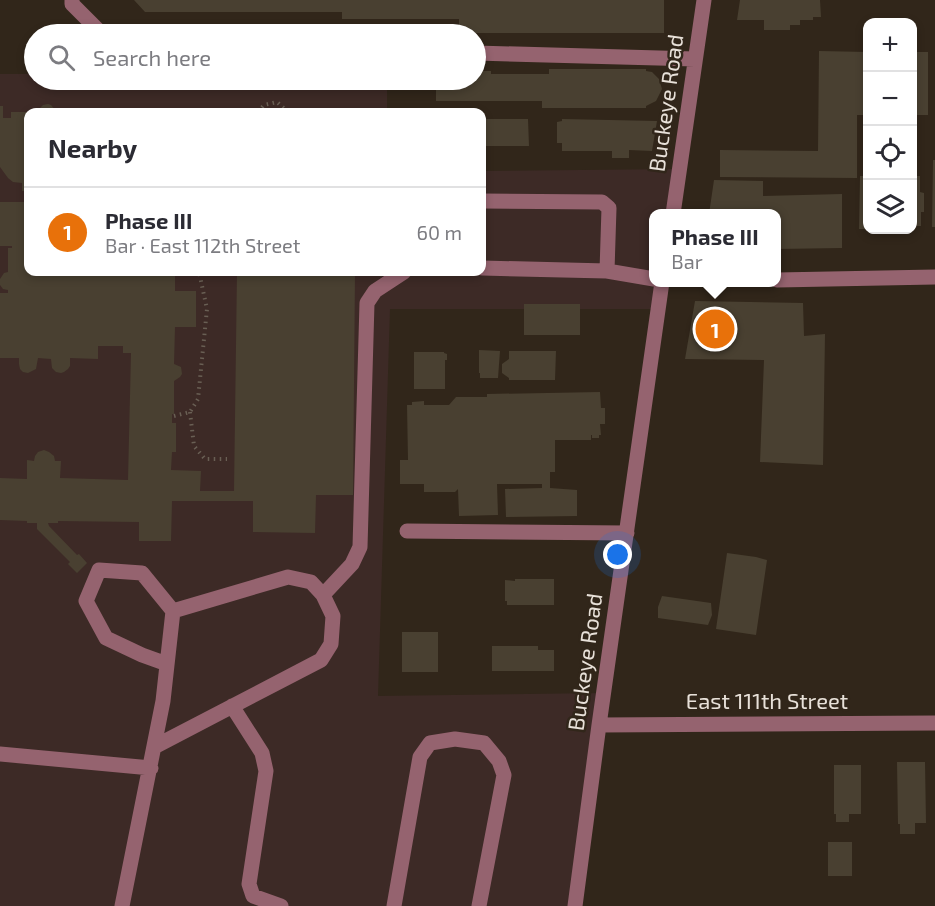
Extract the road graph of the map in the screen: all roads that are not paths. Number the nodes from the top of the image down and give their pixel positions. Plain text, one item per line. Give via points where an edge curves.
1 (72, 0) edge
2 (704, 0) edge
3 (92, 24) edge
4 (486, 53) edge
5 (695, 59) junction
6 (486, 201) edge
7 (674, 209) edge
8 (486, 268) edge
9 (608, 271) junction
10 (398, 276) edge
11 (935, 277) edge
12 (649, 278) edge
13 (781, 280) edge
14 (661, 287) edge
15 (407, 531) dead end
16 (627, 534) junction
17 (323, 595) junction
18 (173, 611) junction
19 (168, 664) junction
20 (232, 706) junction
21 (935, 723) edge
22 (599, 725) junction
23 (154, 747) junction
24 (0, 754) edge
25 (150, 768) junction
26 (123, 906) edge
27 (281, 906) edge
28 (394, 906) edge
29 (479, 906) edge
30 (575, 906) edge

1 - 3 street
2 - 5 street, Buckeye Road
4 - 5 street
5 - 7 street, Buckeye Road
6 - 9 street via 602,202 609,208
8 - 9 street
9 - 12 street
10 - 17 street via 375,291 367,303 360,547 352,564
11 - 13 street
14 - 16 street, Buckeye Road
15 - 16 street
16 - 22 street, Buckeye Road
17 - 18 street via 311,582 288,577
17 - 20 street via 333,616 331,644 321,660
18 - 19 street
18 - 19 street via 142,573 99,570 86,601 106,638
19 - 23 street
20 - 23 street
20 - 27 street via 262,753 266,771 249,884 253,896
21 - 22 street, East 111th Street
22 - 30 street, Buckeye Road
23 - 25 street
24 - 25 street
25 - 26 street
28 - 29 street via 420,756 430,743 455,739 484,743 499,761 504,775

